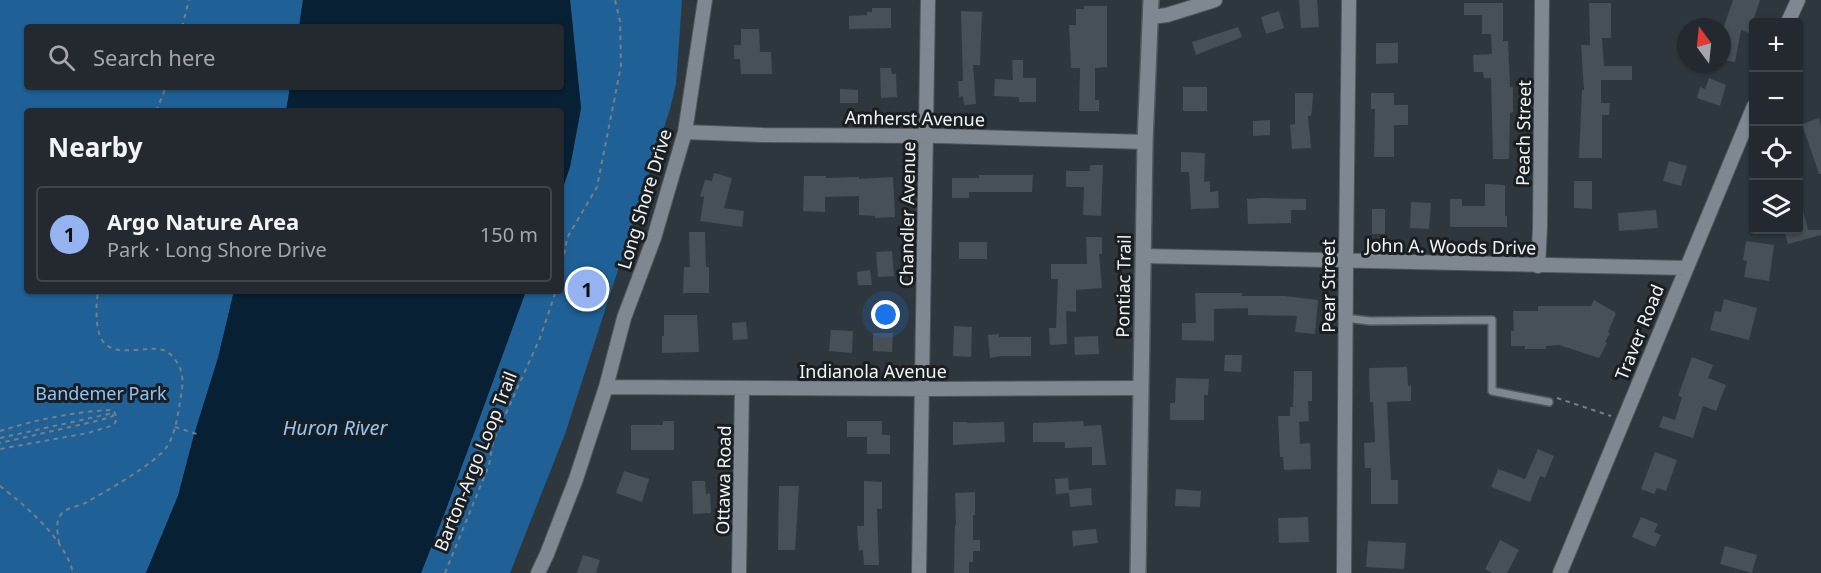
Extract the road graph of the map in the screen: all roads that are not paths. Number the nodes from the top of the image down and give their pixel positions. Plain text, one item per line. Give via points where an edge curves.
1 (705, 0) edge
2 (928, 0) edge
3 (1151, 0) edge
4 (1215, 0) edge
5 (1349, 0) edge
6 (1542, 0) edge
7 (1798, 0) edge
8 (1151, 17) junction
9 (1790, 18) edge
10 (1749, 118) edge
11 (685, 132) junction
12 (927, 136) junction
13 (1145, 142) junction
14 (1143, 256) junction
15 (1346, 262) junction
16 (1538, 266) junction
17 (1686, 268) junction
18 (1345, 318) junction
19 (606, 387) junction
20 (742, 388) junction
21 (1141, 388) junction
22 (922, 389) junction
23 (1550, 399) road end
24 (538, 573) edge
25 (739, 573) edge
26 (919, 573) edge
27 (1138, 573) edge
28 (1344, 573) edge
29 (1560, 573) edge

1 - 11 street, Long Shore Drive
2 - 12 street, Chandler Avenue
3 - 8 main road, Pontiac Trail
4 - 8 street
5 - 15 street, Pear Street
6 - 16 street, Peach Street
7 - 9 street
8 - 13 main road, Pontiac Trail
10 - 17 street, Traver Road
11 - 12 street, Amherst Avenue
11 - 19 street, Long Shore Drive via 654,238 624,318
12 - 13 street, Amherst Avenue
12 - 22 street, Chandler Avenue
13 - 14 main road, Pontiac Trail
14 - 15 street, John A. Woods Drive
14 - 21 main road, Pontiac Trail
15 - 16 street, John A. Woods Drive
15 - 18 street, Pear Street
16 - 17 street, John A. Woods Drive
17 - 29 street, Traver Road
18 - 23 lane via 1492,320 1492,391
18 - 28 street, Pear Street
19 - 20 street, Indianola Avenue
19 - 24 street, Long Shore Drive via 576,479
20 - 22 street, Indianola Avenue
20 - 25 street, Ottawa Road
21 - 22 street, Indianola Avenue
21 - 27 main road, Pontiac Trail
22 - 26 street, Chandler Avenue

